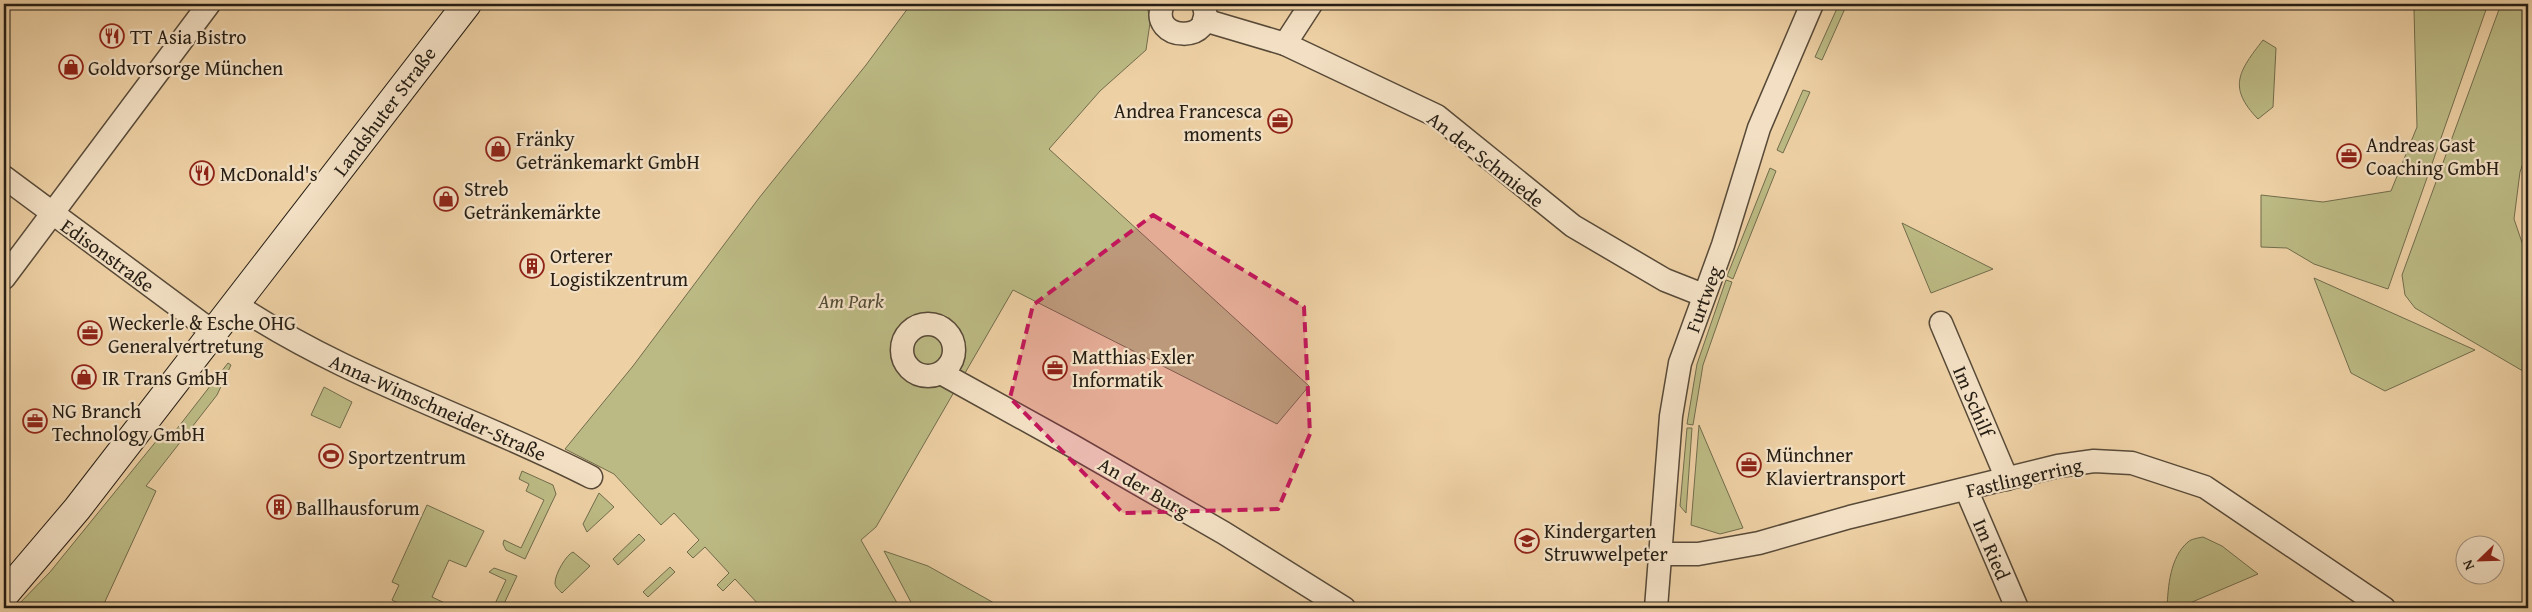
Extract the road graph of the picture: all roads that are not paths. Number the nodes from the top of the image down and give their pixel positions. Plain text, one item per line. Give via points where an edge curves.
1 (209, 4) edge
2 (467, 4) edge
3 (1163, 4) edge
4 (1311, 4) edge
5 (1812, 4) edge
6 (1204, 12) edge
7 (1286, 44) junction
8 (4, 177) edge
9 (52, 214) junction
10 (4, 278) edge
11 (1703, 295) junction
12 (235, 304) junction
13 (1942, 323) dead end
14 (213, 332) junction
15 (941, 373) dead end
16 (591, 477) dead end
17 (2007, 479) junction
18 (1966, 489) junction
19 (1662, 554) junction
20 (4, 595) edge
21 (1344, 608) edge
22 (1656, 608) edge
23 (2017, 608) edge
24 (2384, 608) edge

1 - 9 street
2 - 12 main road, Landshuter Straße
3 - 6 street, An der Schmiede via 1163,21 1171,32 1177,34 1196,31
4 - 7 street
5 - 11 street, Furtweg via 1759,128
6 - 7 street, An der Schmiede
7 - 11 street, An der Schmiede via 1437,116 1573,226 1665,280
8 - 9 street, Edisonstraße
9 - 10 street
9 - 14 street, Edisonstraße
11 - 19 street, Furtweg via 1680,363 1670,416
12 - 14 main road, Landshuter Straße
12 - 16 street, Anna-Wimschneider-Straße via 367,379
13 - 17 street, Im Schilf
14 - 20 main road, Landshuter Straße via 77,509
15 - 21 street, An der Burg via 1216,528
17 - 18 street, Fastlingerring
17 - 24 street, Fastlingerring via 2094,461 2132,464 2190,480
18 - 19 street, Fastlingerring via 1759,543 1698,554
18 - 23 street, Im Ried
19 - 22 street, Furtweg

